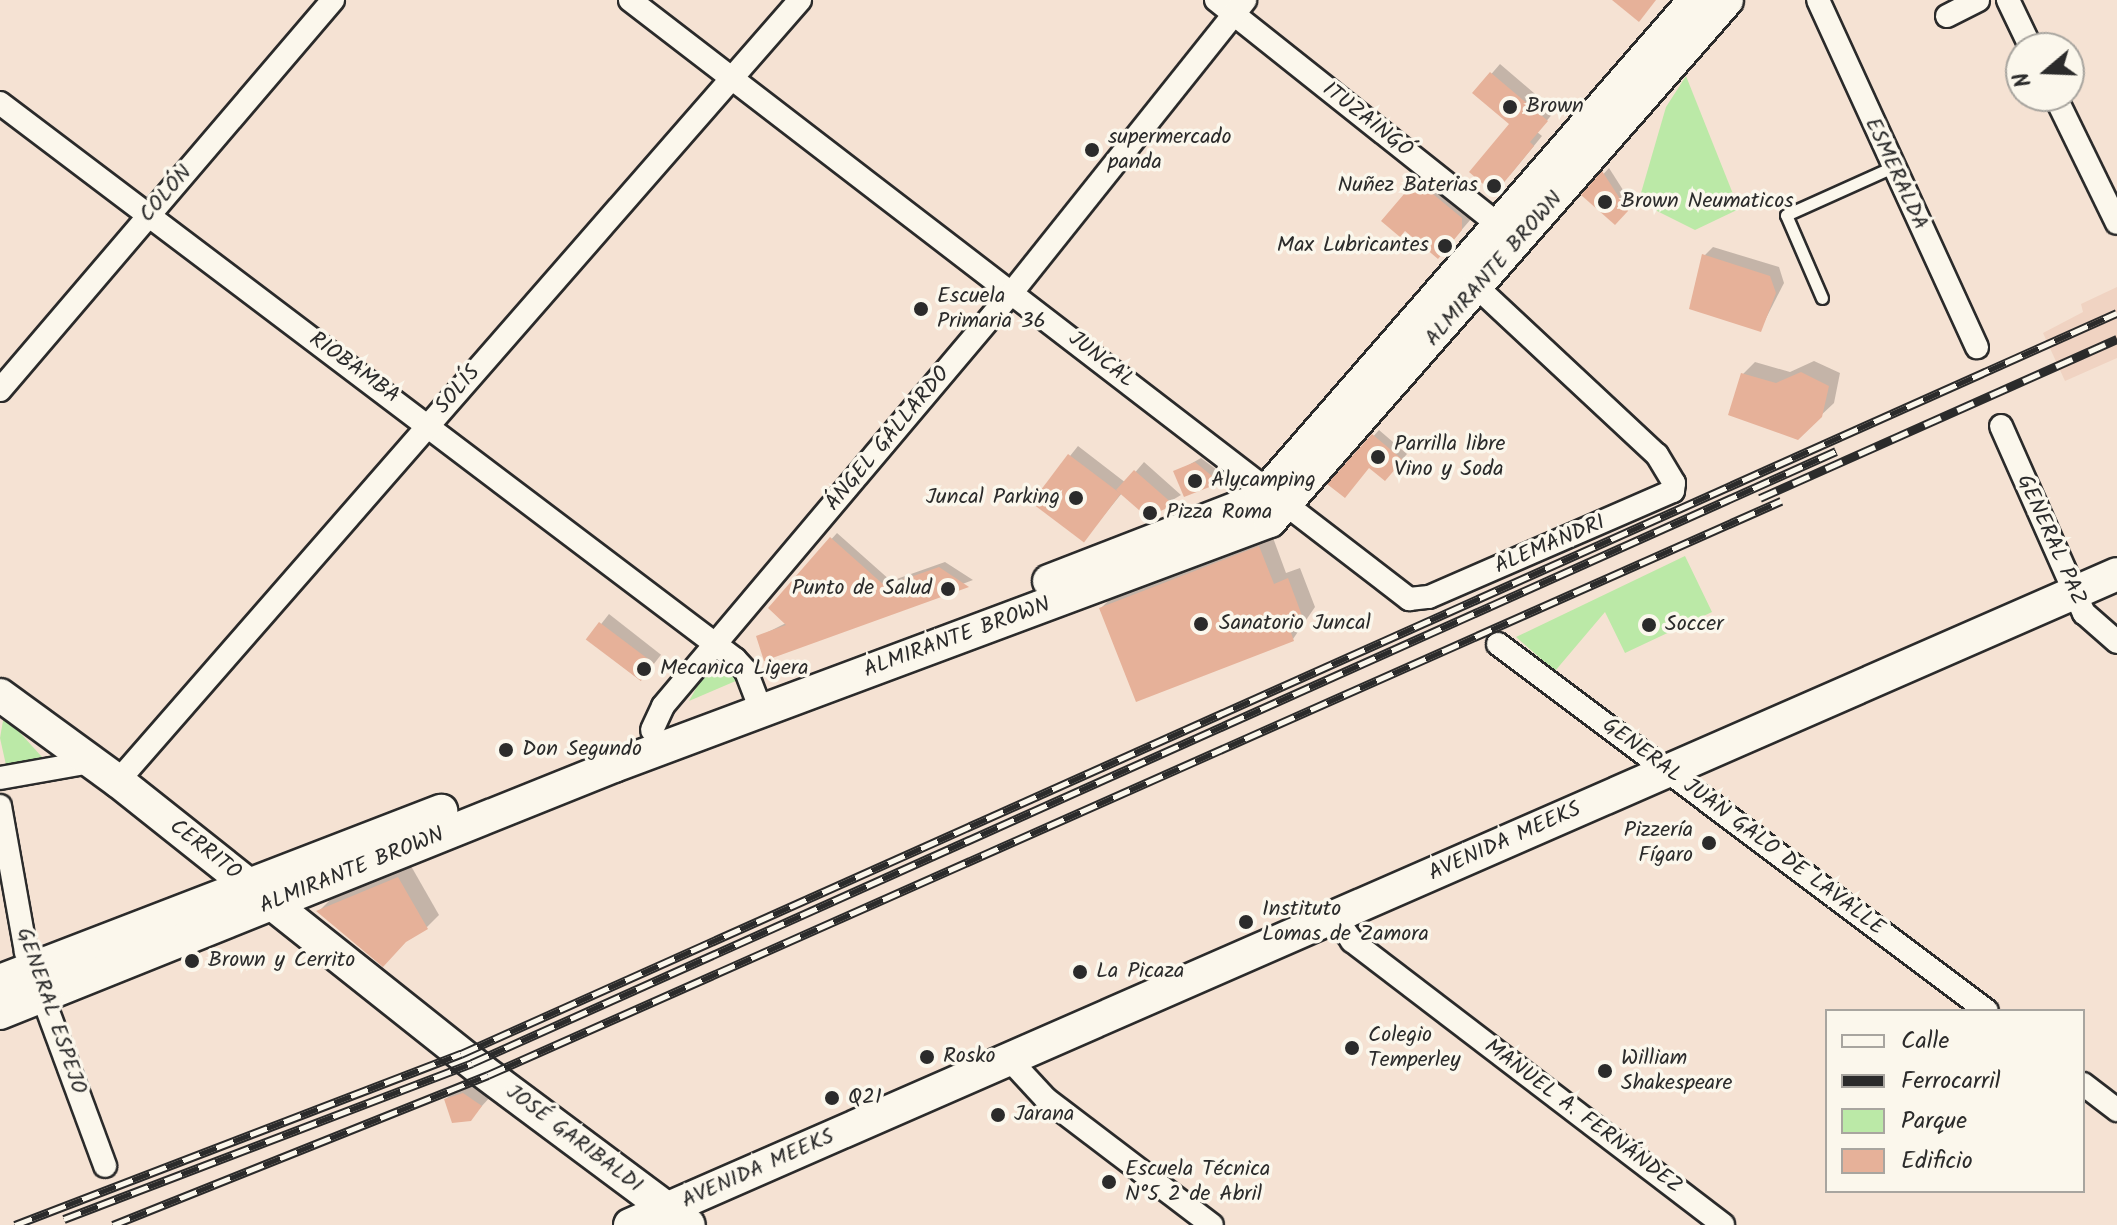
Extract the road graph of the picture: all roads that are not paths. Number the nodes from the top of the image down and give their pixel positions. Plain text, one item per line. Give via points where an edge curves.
1 (333, 0) edge
2 (630, 0) edge
3 (800, 0) edge
4 (1216, 0) edge
5 (1695, 0) edge
6 (1727, 0) edge
7 (1818, 0) edge
8 (1978, 0) edge
9 (2008, 0) edge
10 (1240, 7) edge
11 (1947, 16) dead end
12 (2023, 32) edge
13 (732, 78) junction
14 (0, 103) edge
15 (2063, 112) edge
16 (1893, 167) junction
17 (147, 217) junction
18 (2117, 223) edge
19 (1509, 232) junction
20 (1478, 288) junction
21 (1013, 291) junction
22 (1822, 298) dead end
23 (1977, 347) dead end
24 (0, 390) edge
25 (429, 424) junction
26 (2001, 426) dead end
27 (1278, 498) junction
28 (2117, 574) edge
29 (2074, 594) junction
30 (1419, 599) joint
31 (2117, 642) edge
32 (1498, 644) dead end
33 (715, 645) junction
34 (0, 695) edge
35 (758, 700) junction
36 (652, 730) junction
37 (90, 762) junction
38 (1669, 770) junction
39 (0, 778) edge
40 (118, 781) junction
41 (0, 806) edge
42 (261, 894) junction
43 (1334, 916) junction
44 (0, 981) edge
45 (39, 982) junction
46 (1984, 1009) edge
47 (0, 1013) edge
48 (1010, 1060) junction
49 (481, 1070) joint
50 (2085, 1086) edge
51 (2117, 1110) edge
52 (105, 1166) dead end
53 (678, 1217) edge
54 (630, 1225) edge
55 (1212, 1225) edge
56 (1723, 1225) edge

1 - 17 street, COLÓN
2 - 13 street, JUNCAL
3 - 13 street, SOLÍS
4 - 10 street, ITUZAINGÓ
5 - 19 main road, ALMIRANTE BROWN
6 - 19 main road, ALMIRANTE BROWN
7 - 16 street, ESMERALDA
8 - 11 street
9 - 12 street
10 - 19 street, ITUZAINGÓ
10 - 21 street, ÁNGEL GALLARDO
13 - 21 street, JUNCAL
13 - 25 street, SOLÍS
14 - 17 street, RIOBAMBA
15 - 18 street
16 - 22 lane via 1786,215
16 - 23 street, ESMERALDA
17 - 24 street, COLÓN
17 - 25 street, RIOBAMBA
19 - 20 main road, ALMIRANTE BROWN
19 - 27 main road, ALMIRANTE BROWN
20 - 27 main road, ALMIRANTE BROWN
20 - 30 street, ALEMANDRI via 1657,455 1674,483 1667,495
21 - 27 street, JUNCAL
21 - 33 street, ÁNGEL GALLARDO
25 - 33 street, RIOBAMBA
25 - 40 street, SOLÍS
26 - 29 street, GENERAL PAZ
27 - 30 street, JUNCAL via 1399,597
27 - 35 main road, ALMIRANTE BROWN
28 - 29 main road, AVENIDA MEEKS
29 - 31 street, GENERAL PAZ via 2093,624
29 - 38 main road, AVENIDA MEEKS
32 - 38 street, GENERAL JUAN GALO DE LAVALLE
33 - 35 street, RIOBAMBA via 746,671
33 - 36 street, ÁNGEL GALLARDO via 663,706
34 - 37 main road, CERRITO
35 - 36 main road, ALMIRANTE BROWN
35 - 42 main road, ALMIRANTE BROWN
36 - 42 main road, ALMIRANTE BROWN
37 - 39 street
37 - 40 main road, CERRITO
38 - 43 main road, AVENIDA MEEKS
38 - 46 street, GENERAL JUAN GALO DE LAVALLE
40 - 42 main road, CERRITO
41 - 45 street, GENERAL ESPEJO via 23,938
42 - 45 main road, ALMIRANTE BROWN
42 - 49 main road, CERRITO
43 - 48 main road, AVENIDA MEEKS
43 - 56 street, MANUEL A. FERNÁNDEZ via 1352,941
44 - 45 main road, ALMIRANTE BROWN
45 - 47 main road, ALMIRANTE BROWN
45 - 52 street, GENERAL ESPEJO
48 - 53 main road, AVENIDA MEEKS
48 - 55 street via 1046,1099
49 - 53 main road, JOSÉ GARIBALDI
50 - 51 street
53 - 54 main road, AVENIDA MEEKS

